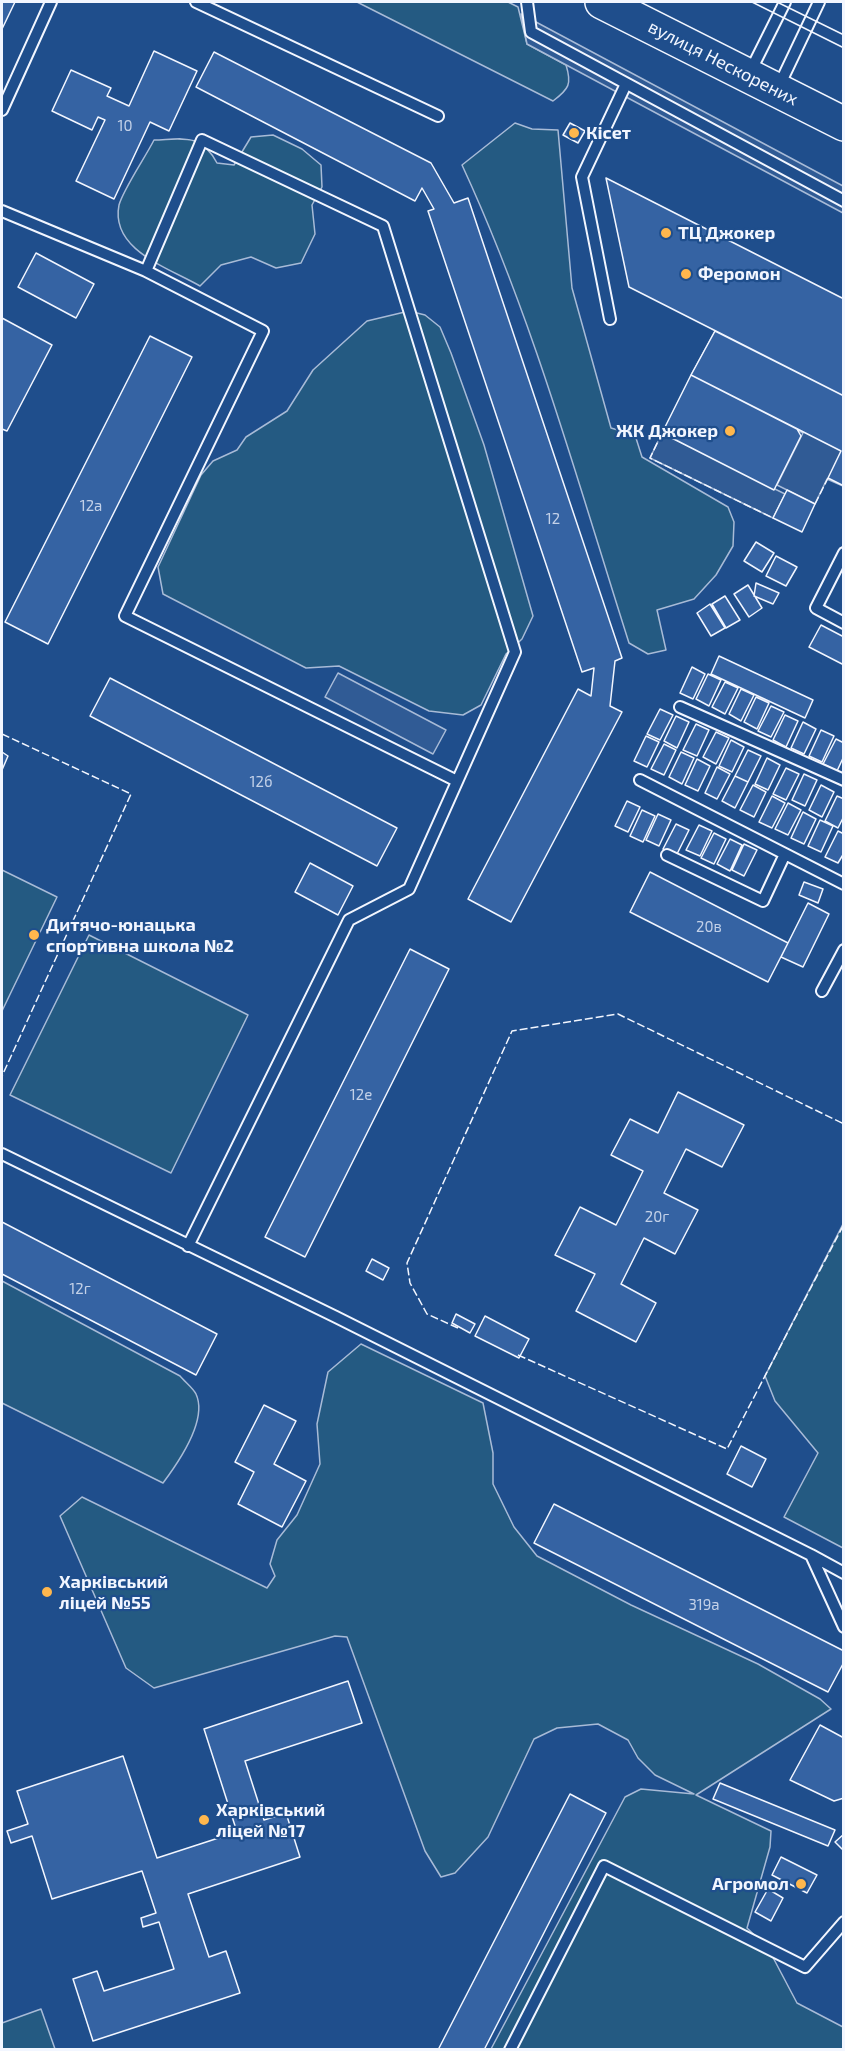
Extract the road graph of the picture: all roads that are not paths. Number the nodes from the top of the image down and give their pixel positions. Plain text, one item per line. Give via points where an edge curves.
1 (51, 2) edge
2 (196, 2) edge
3 (527, 2) edge
4 (602, 2) edge
5 (785, 2) edge
6 (819, 2) edge
7 (748, 76) junction
8 (626, 84) junction
9 (776, 91) junction
10 (2, 110) edge
11 (438, 116) dead end
12 (843, 124) edge
13 (843, 201) edge
14 (2, 211) edge
15 (146, 271) junction
16 (610, 319) dead end
17 (843, 553) edge
18 (843, 623) edge
19 (680, 707) dead end
20 (640, 780) dead end
21 (843, 780) edge
22 (457, 781) junction
23 (667, 855) dead end
24 (785, 855) junction
25 (843, 884) edge
26 (843, 950) edge
27 (822, 991) dead end
28 (2, 1154) edge
29 (188, 1246) junction
30 (811, 1555) junction
31 (843, 1573) edge
32 (843, 1627) edge
33 (843, 1922) edge
34 (510, 2049) edge

1 - 10 lane
2 - 11 lane
3 - 8 lane via 531,32
4 - 7 main road, вулиця Нескорених
5 - 7 lane
6 - 9 lane
7 - 9 main road, вулиця Нескорених
8 - 13 lane
8 - 16 lane via 582,177
9 - 12 main road, вулиця Нескорених
14 - 15 lane
15 - 22 lane via 263,332 125,616
15 - 22 lane via 202,140 383,226 515,652
17 - 18 lane via 816,608
19 - 21 lane
20 - 24 lane
22 - 29 lane via 409,889 349,920
23 - 24 lane via 763,901
24 - 25 lane
26 - 27 lane
28 - 29 lane
29 - 30 lane
30 - 31 lane
30 - 32 lane
33 - 34 lane via 805,1967 604,1866

